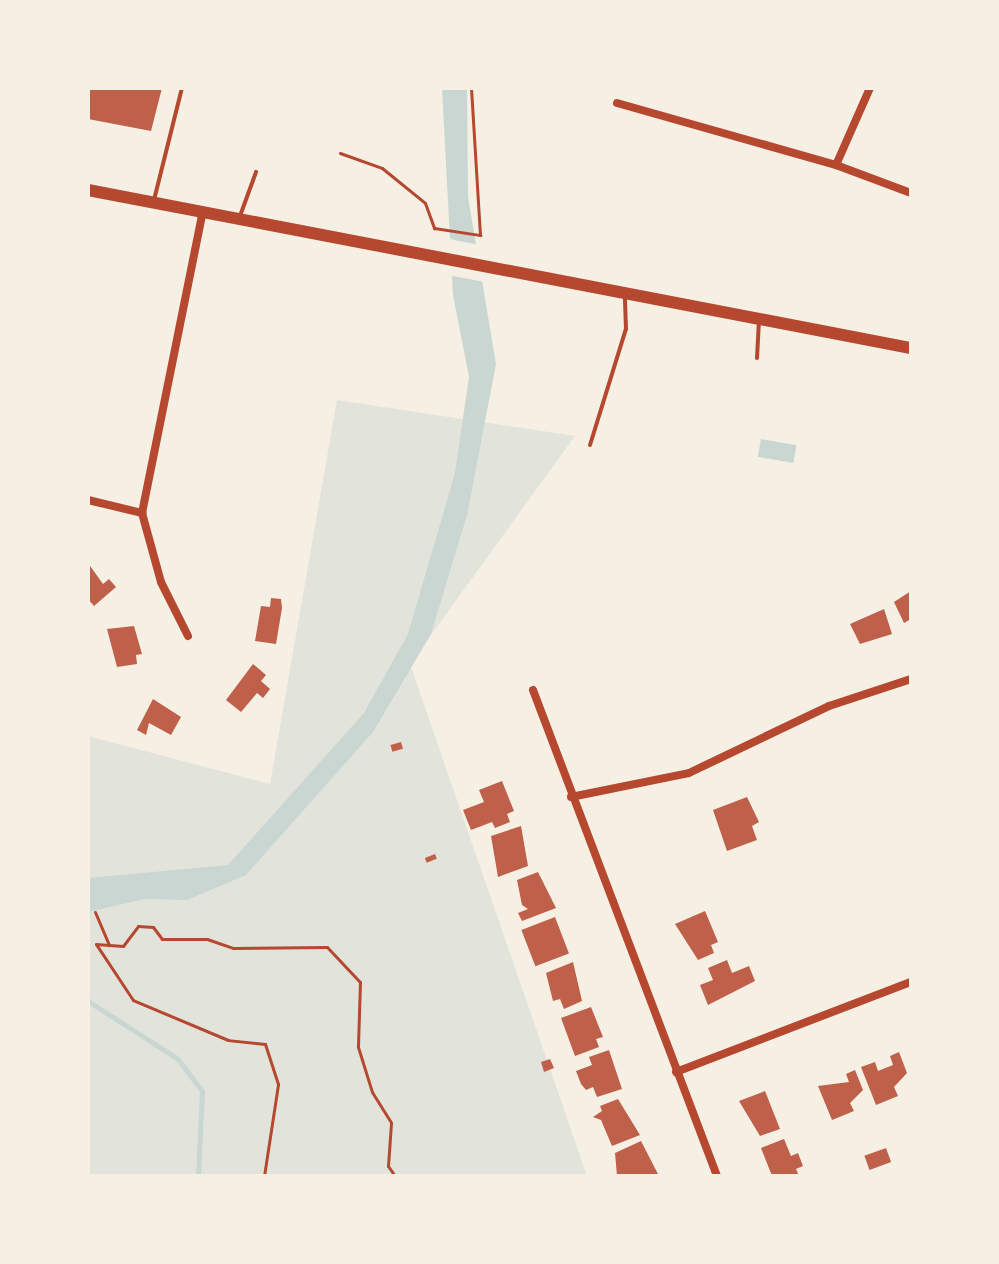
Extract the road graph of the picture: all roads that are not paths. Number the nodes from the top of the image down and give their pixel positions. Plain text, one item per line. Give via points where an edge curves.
1 (182, 88) edge
2 (870, 88) edge
3 (617, 103) dead end
4 (836, 165) junction
5 (256, 172) dead end
6 (88, 190) edge
7 (911, 193) edge
8 (154, 200) junction
9 (203, 211) junction
10 (240, 218) junction
11 (625, 292) junction
12 (759, 316) junction
13 (911, 348) edge
14 (757, 358) dead end
15 (590, 445) dead end
16 (88, 500) edge
17 (142, 513) junction
18 (188, 636) dead end
19 (911, 679) edge
20 (533, 690) dead end
21 (571, 797) junction
22 (911, 982) edge
23 (676, 1072) junction
24 (717, 1176) edge

1 - 8 lane
2 - 4 street
3 - 4 street
4 - 7 street
5 - 10 lane
6 - 8 main road
8 - 9 main road
9 - 10 main road
9 - 17 street
10 - 11 main road
11 - 12 main road
11 - 15 lane via 626,329
12 - 13 main road
12 - 14 lane
16 - 17 street
17 - 18 street via 161,582
19 - 21 street via 829,706 689,773
20 - 21 street
21 - 23 street
22 - 23 street
23 - 24 street

